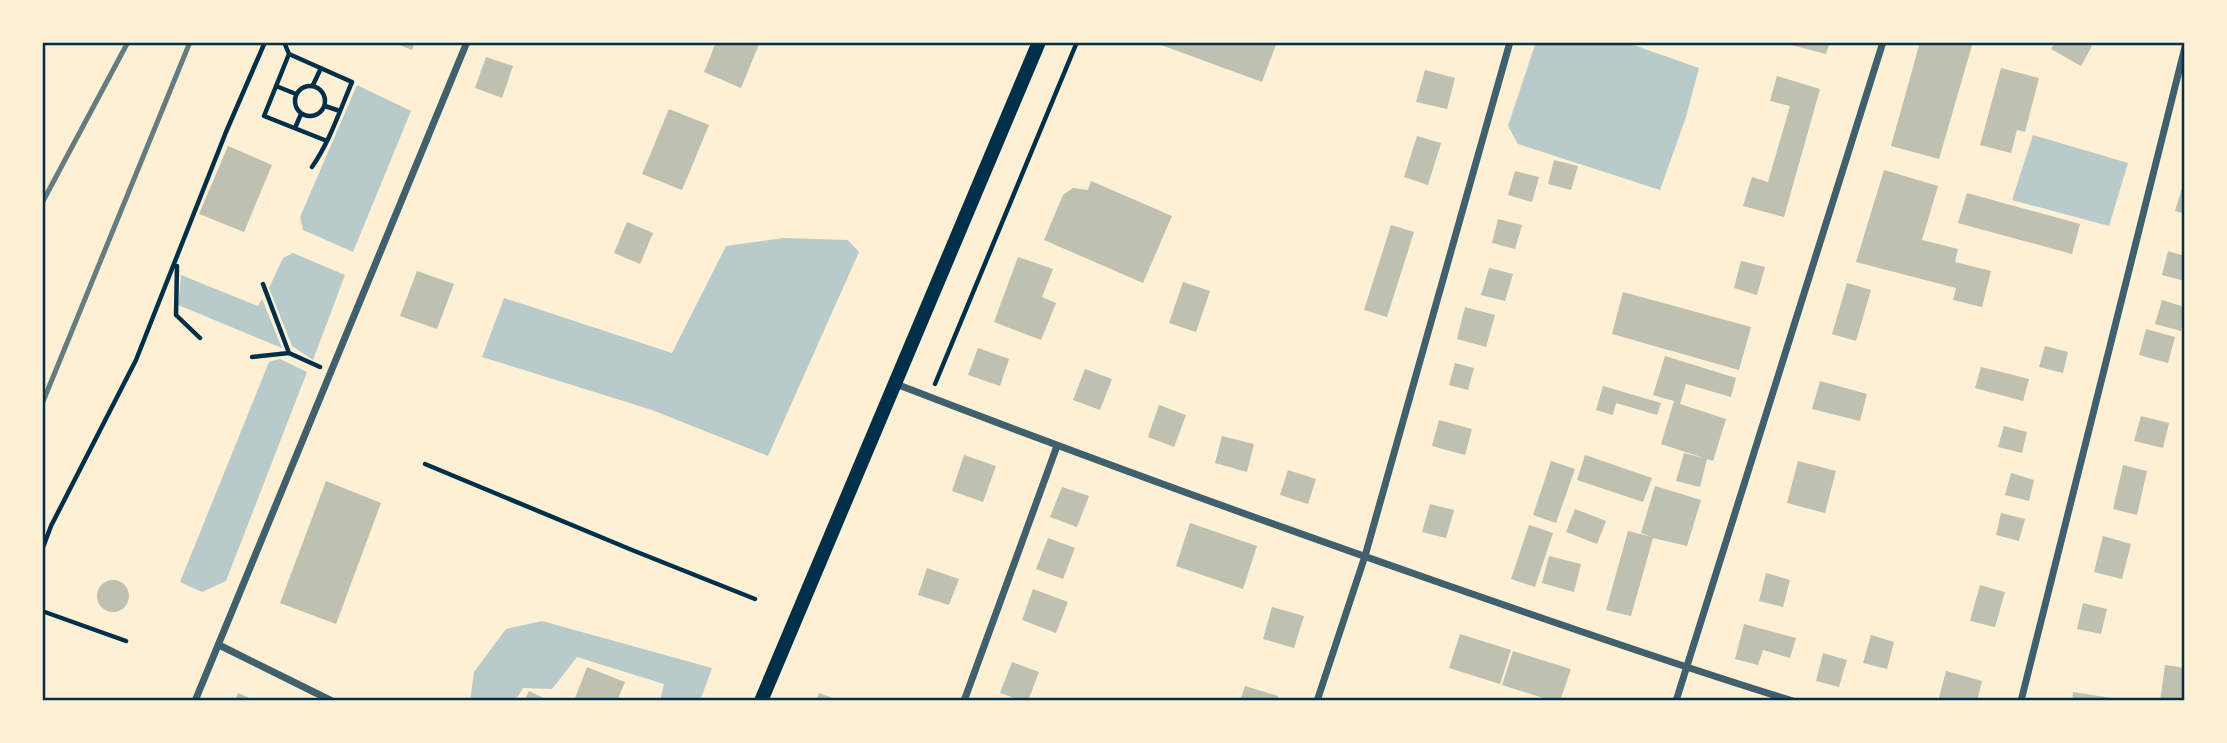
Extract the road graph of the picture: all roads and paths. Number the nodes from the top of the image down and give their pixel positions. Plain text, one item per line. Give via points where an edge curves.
1 (265, 42) edge
2 (284, 42) edge
3 (467, 42) edge
4 (1039, 42) edge
5 (1077, 42) edge
6 (1510, 42) edge
7 (1883, 42) edge
8 (2185, 47) edge
9 (289, 54) junction
10 (321, 68) junction
11 (313, 85) junction
12 (276, 86) junction
13 (296, 94) junction
14 (325, 106) junction
15 (340, 111) junction
16 (301, 114) junction
17 (295, 128) junction
18 (327, 141) junction
19 (312, 167) dead end
20 (177, 266) dead end
21 (263, 284) dead end
22 (201, 338) dead end
23 (289, 353) junction
24 (252, 357) dead end
25 (330, 372) junction
26 (896, 384) junction
27 (929, 397) junction
28 (1057, 446) junction
29 (425, 464) dead end
30 (42, 550) edge
31 (1365, 556) junction
32 (755, 599) dead end
33 (42, 611) edge
34 (126, 640) dead end
35 (219, 645) junction
36 (1686, 668) junction
37 (195, 701) edge
38 (332, 701) edge
39 (761, 701) edge
40 (964, 701) edge
41 (1317, 701) edge
42 (1676, 701) edge
43 (1793, 701) edge
44 (2021, 701) edge

1 - 30 path via 136,360
2 - 9 path
3 - 25 street
4 - 26 main road
5 - 27 path
6 - 31 street
7 - 36 street
8 - 44 street
9 - 10 path
9 - 12 path
10 - 11 path
10 - 15 path via 352,82
11 - 13 path
11 - 14 path via 326,97
12 - 13 path
12 - 17 path via 264,116
13 - 16 path
14 - 15 path
14 - 16 path via 310,117
15 - 18 path
16 - 17 path
17 - 18 path
18 - 19 path
20 - 22 path via 176,315
21 - 23 path
23 - 24 path
23 - 25 path
25 - 35 street
26 - 27 street
26 - 39 main road
27 - 28 street
28 - 31 street
28 - 40 street
29 - 32 path
31 - 36 street
31 - 41 street
33 - 34 path
35 - 37 street
35 - 38 street
36 - 42 street
36 - 43 street

